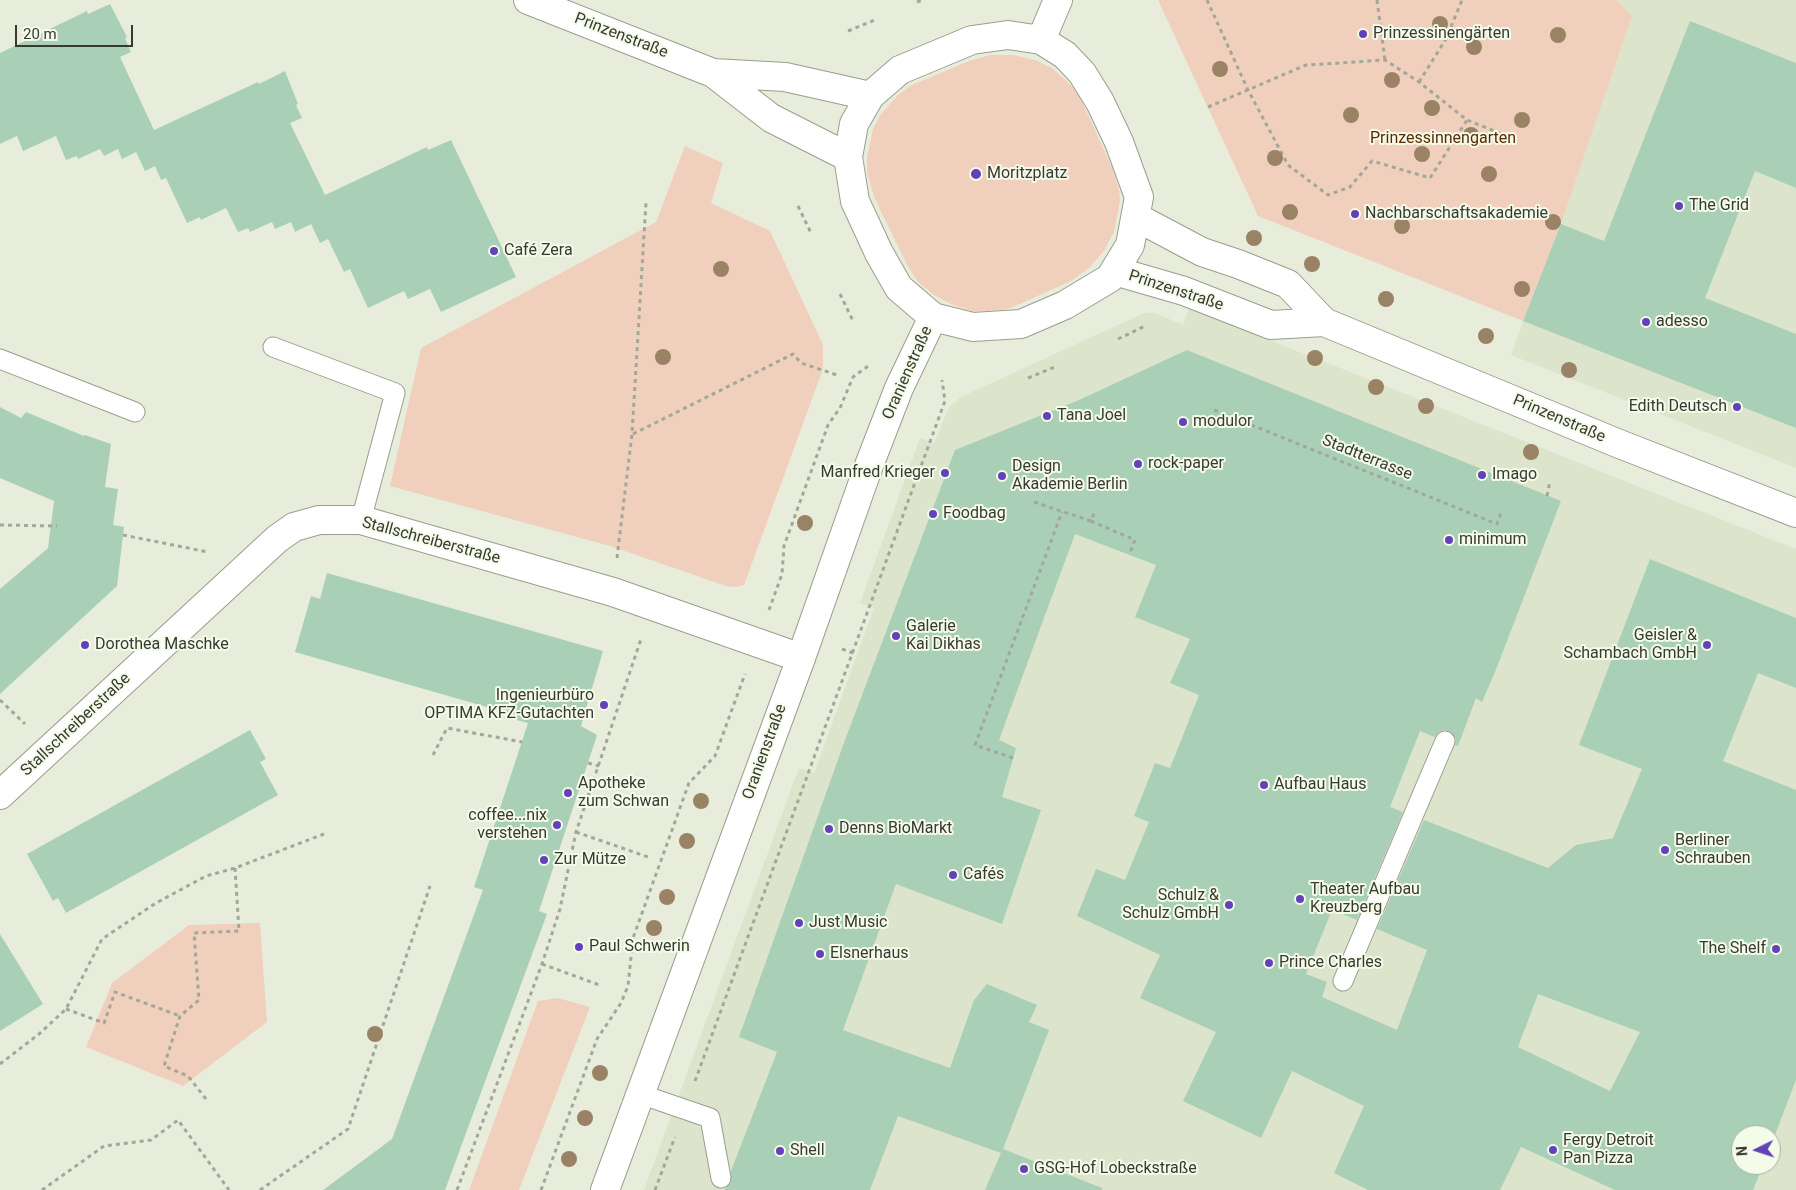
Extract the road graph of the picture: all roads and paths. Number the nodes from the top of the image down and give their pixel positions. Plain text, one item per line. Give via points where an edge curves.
1 (528, 0) edge
2 (922, 0) edge
3 (1058, 0) edge
4 (1208, 0) edge
5 (1378, 0) edge
6 (1462, 0) edge
7 (917, 2) dead end
8 (875, 20) dead end
9 (848, 31) dead end
10 (1041, 40) junction
11 (1385, 60) junction
12 (713, 73) junction
13 (1419, 82) junction
14 (1248, 90) junction
15 (870, 96) junction
16 (1208, 107) dead end
17 (1467, 120) junction
18 (1509, 137) dead end
19 (848, 157) junction
20 (646, 202) dead end
21 (798, 206) dead end
22 (1136, 217) junction
23 (811, 233) dead end
24 (1115, 271) junction
25 (840, 294) dead end
26 (933, 317) junction
27 (853, 321) dead end
28 (1324, 322) junction
29 (1145, 326) dead end
30 (1118, 339) dead end
31 (273, 347) dead end
32 (0, 359) edge
33 (1055, 367) dead end
34 (941, 373) dead end
35 (838, 375) dead end
36 (1028, 378) dead end
37 (840, 408) dead end
38 (1214, 410) dead end
39 (135, 412) dead end
40 (632, 434) junction
41 (1550, 481) dead end
42 (1547, 496) dead end
43 (1034, 502) dead end
44 (1502, 510) dead end
45 (1095, 511) dead end
46 (1062, 512) junction
47 (1796, 513) edge
48 (361, 520) junction
49 (1091, 522) junction
50 (0, 525) edge
51 (56, 526) dead end
52 (124, 535) dead end
53 (208, 552) dead end
54 (1128, 555) dead end
55 (617, 558) dead end
56 (782, 574) dead end
57 (641, 638) dead end
58 (801, 658) junction
59 (722, 740) dead end
60 (1445, 741) dead end
61 (522, 742) dead end
62 (433, 755) dead end
63 (1013, 758) dead end
64 (588, 763) dead end
65 (599, 766) junction
66 (0, 795) edge
67 (576, 832) junction
68 (324, 834) dead end
69 (648, 857) dead end
70 (236, 868) junction
71 (430, 886) dead end
72 (542, 964) junction
73 (1343, 981) dead end
74 (602, 986) dead end
75 (66, 1009) junction
76 (180, 1016) junction
77 (0, 1064) edge
78 (640, 1094) junction
79 (206, 1099) dead end
80 (684, 1110) junction
81 (721, 1178) dead end
82 (42, 1190) edge
83 (229, 1190) edge
84 (260, 1190) edge
85 (457, 1190) edge
86 (541, 1190) edge
87 (605, 1190) edge
88 (655, 1190) edge

1 - 12 main road, Prinzenstraße
2 - 7 path
3 - 10 main road
4 - 14 path
5 - 11 path
6 - 13 path via 1446,39
8 - 9 path
10 - 15 main road via 1008,35 972,40 900,70
10 - 22 main road via 1065,55 1082,73 1100,102 1119,142 1139,198
11 - 13 path
11 - 14 path via 1306,66
12 - 15 main road, Prinzenstraße via 785,77
12 - 19 main road, Prinzenstraße via 771,118
13 - 17 path
14 - 16 path
14 - 17 path via 1288,165 1328,195 1350,187 1372,161 1430,178
15 - 19 main road via 854,124
17 - 18 path
19 - 26 main road via 855,201 879,253 899,288
20 - 40 path
21 - 23 path
22 - 24 main road via 1130,245
22 - 28 main road, Prinzenstraße via 1202,252 1288,284
24 - 26 main road via 1110,278 1065,305 1021,324 973,326
24 - 28 main road, Prinzenstraße via 1184,291 1271,325
25 - 27 path
26 - 58 main road, Oranienstraße via 868,468
28 - 47 main road, Prinzenstraße
29 - 30 path
31 - 48 lane via 395,393
32 - 39 lane
33 - 36 path
34 - 80 path via 945,401
35 - 40 path via 801,363 793,354
37 - 56 path via 828,425 784,546
38 - 44 path, Stadtterrasse via 1497,524
40 - 55 path
41 - 42 path
43 - 46 path
45 - 49 path
46 - 49 path
46 - 63 path via 975,745
48 - 58 main road, Stallschreiberstraße via 613,592
48 - 66 main road, Stallschreiberstraße via 320,520 294,528 278,539
49 - 54 path via 1135,540
50 - 51 path
52 - 53 path
57 - 65 path
58 - 78 main road, Oranienstraße
59 - 86 path via 715,756 689,783 633,938 628,986 621,1003 597,1039
60 - 73 lane
61 - 62 path via 447,728
64 - 65 path
65 - 67 path
67 - 69 path
67 - 72 path via 560,909
68 - 70 path
70 - 75 path via 206,876 102,938
70 - 76 path via 238,931 194,932 199,1000
71 - 84 path via 348,1129
72 - 74 path
72 - 85 path
75 - 76 path via 104,1023 115,992
75 - 77 path
76 - 79 path via 164,1066 188,1076
78 - 80 lane
78 - 87 main road, Oranienstraße
80 - 81 lane via 710,1118
80 - 88 path
82 - 83 path via 104,1146 151,1140 178,1120

